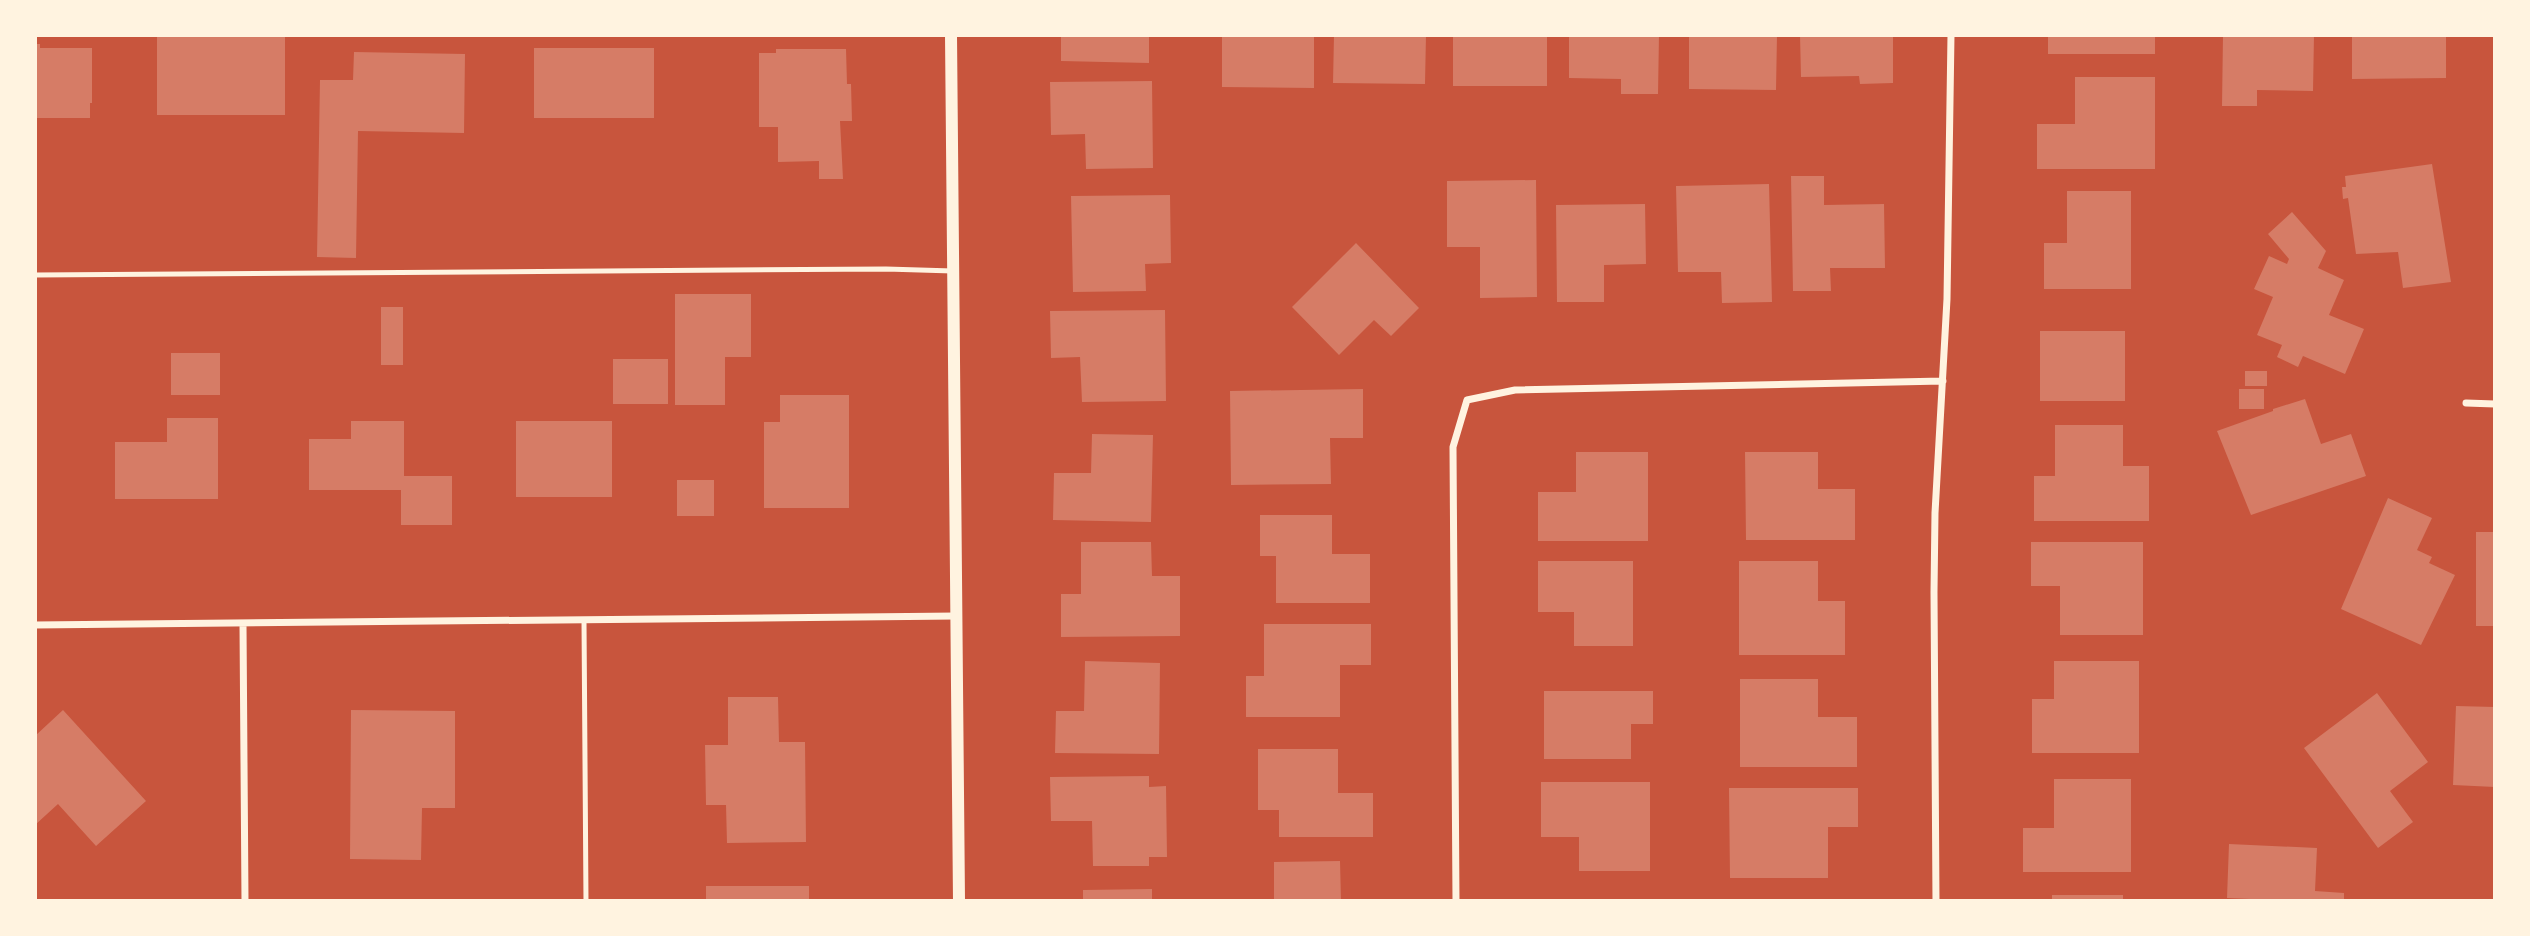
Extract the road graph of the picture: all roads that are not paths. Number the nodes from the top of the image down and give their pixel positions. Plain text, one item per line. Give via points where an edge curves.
1 (951, 35) edge
2 (1951, 35) edge
3 (953, 271) junction
4 (35, 275) edge
5 (1943, 381) junction
6 (2466, 402) dead end
7 (2495, 404) edge
8 (956, 616) junction
9 (584, 621) junction
10 (243, 624) junction
11 (35, 625) edge
12 (245, 901) edge
13 (586, 901) edge
14 (959, 901) edge
15 (1456, 901) edge
16 (1936, 901) edge

1 - 3 street
2 - 5 street
3 - 4 lane
3 - 8 street
5 - 15 street via 1515,390 1467,400 1453,447
5 - 16 street via 1935,513
6 - 7 street
8 - 9 street
8 - 14 street
9 - 10 street
9 - 13 lane
10 - 11 street
10 - 12 street

